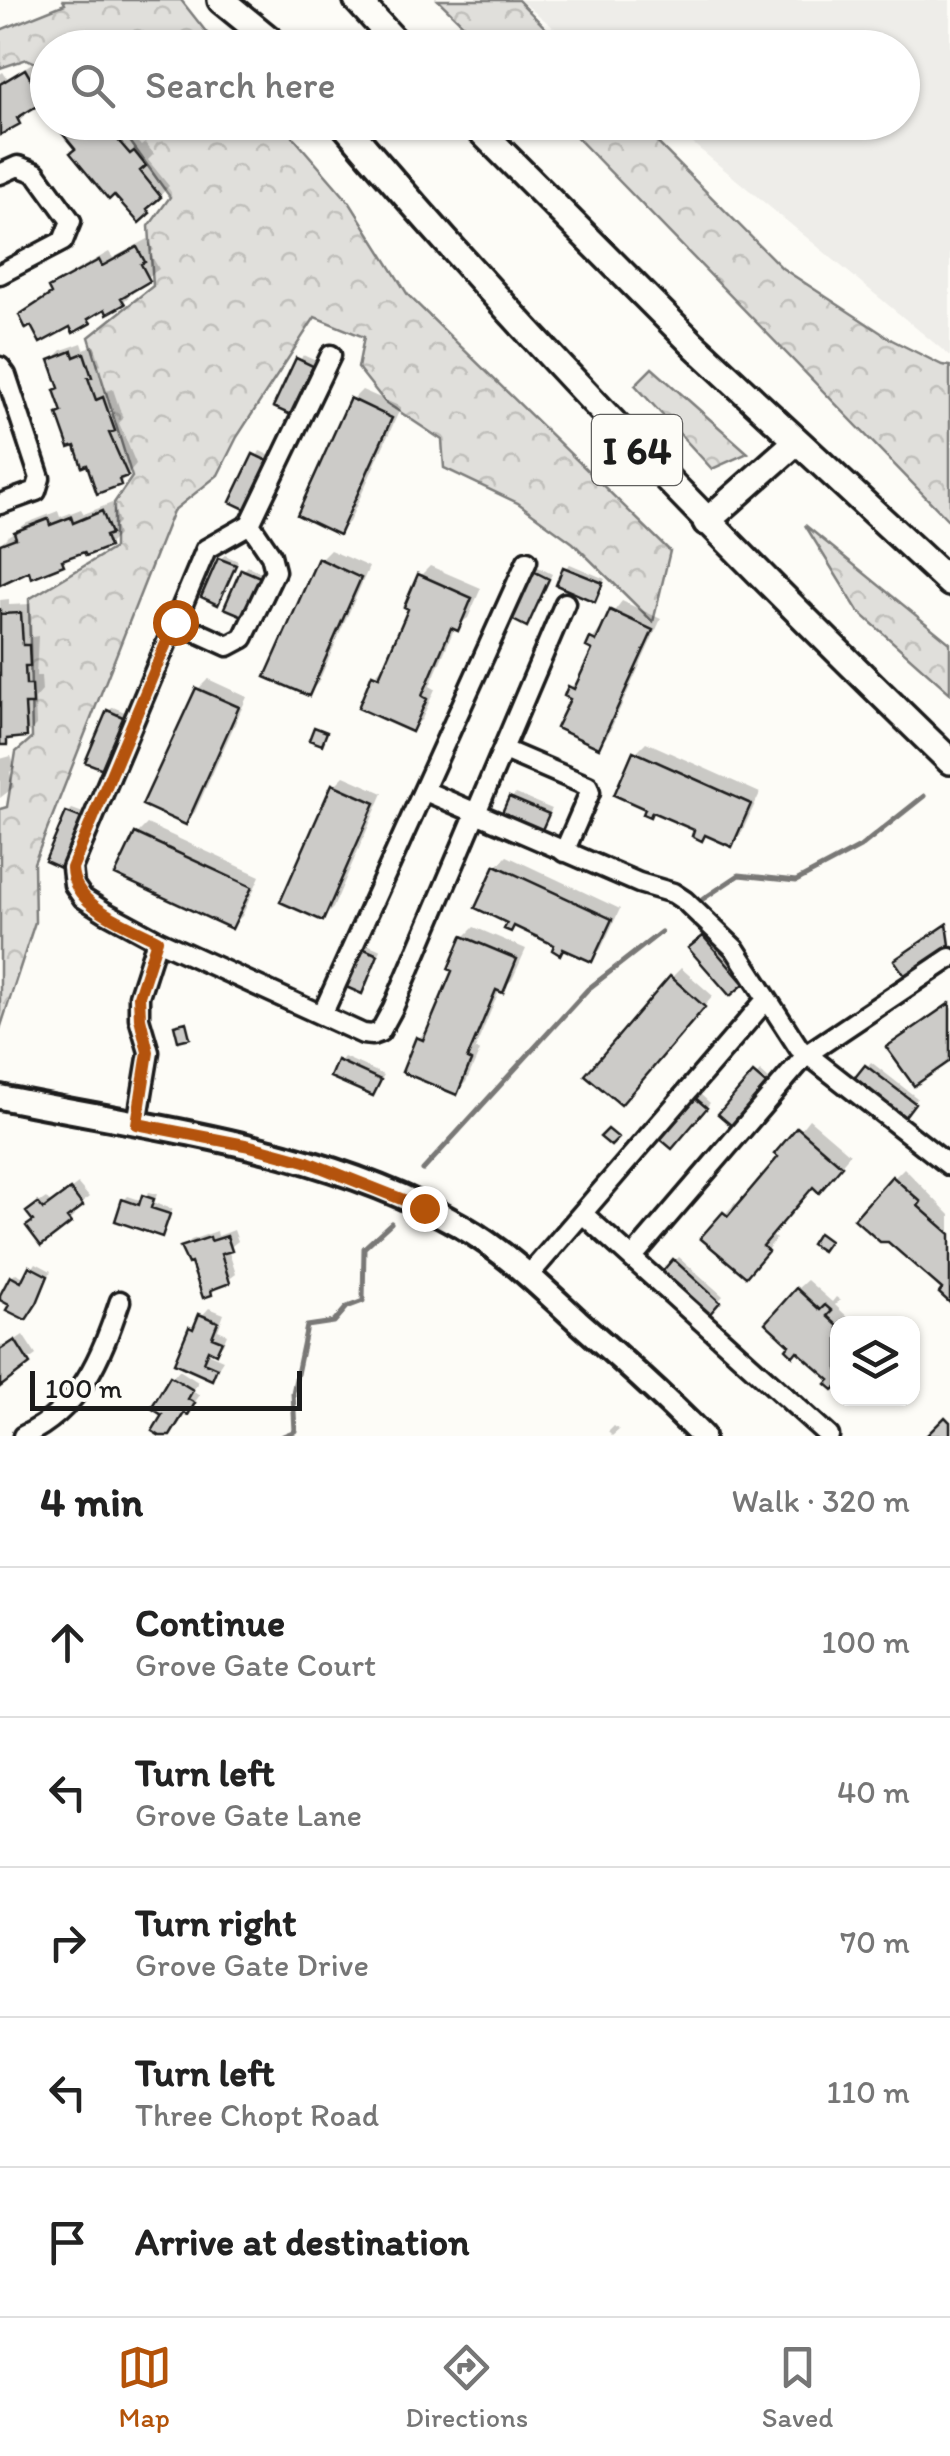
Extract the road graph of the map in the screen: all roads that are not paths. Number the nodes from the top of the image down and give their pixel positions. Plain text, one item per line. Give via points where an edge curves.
1 (221, 0) edge
2 (240, 0) edge
3 (356, 0) edge
4 (382, 0) edge
5 (258, 30) edge
6 (264, 30) edge
7 (385, 30) edge
8 (404, 30) edge
9 (358, 140) edge
10 (490, 140) edge
11 (0, 174) edge
12 (0, 274) edge
13 (331, 355) dead end
14 (0, 367) edge
15 (796, 442) junction
16 (0, 504) edge
17 (706, 522) junction
18 (250, 524) junction
19 (527, 561) dead end
20 (950, 583) edge
21 (566, 603) dead end
22 (175, 622) junction
23 (504, 750) junction
24 (950, 761) edge
25 (425, 791) junction
26 (476, 816) junction
27 (564, 852) junction
28 (157, 940) junction
29 (950, 958) edge
30 (766, 1000) junction
31 (322, 1015) junction
32 (807, 1054) junction
33 (0, 1097) edge
34 (137, 1124) junction
35 (950, 1166) edge
36 (583, 1214) junction
37 (632, 1258) junction
38 (529, 1275) junction
39 (120, 1301) dead end
40 (27, 1435) edge
41 (702, 1436) edge
42 (829, 1436) edge

1 - 5 highway
2 - 6 highway
3 - 7 highway
4 - 8 highway
9 - 17 highway, I 64
10 - 15 highway, I 64
11 - 12 street via 18,166 36,173 72,221 63,240
13 - 18 street
14 - 16 street via 40,478 36,490
15 - 17 highway
15 - 20 highway, I 64
17 - 24 highway, I 64
18 - 22 street via 206,549
18 - 22 street via 275,570 242,638 228,646
19 - 25 street
21 - 23 street
22 - 28 street via 72,868 74,886 94,905
23 - 26 street
23 - 27 street via 588,786
25 - 26 street
25 - 31 street
26 - 27 street
26 - 31 street via 380,1032 363,1034
27 - 30 street via 685,901 735,950
28 - 31 street
28 - 34 street via 139,996 148,1052
29 - 32 street
30 - 32 street
30 - 36 street
32 - 35 street
32 - 37 street
33 - 34 main road
34 - 38 main road via 250,1146 357,1181 460,1226
36 - 37 street
36 - 38 street
37 - 42 street
38 - 41 main road
39 - 40 street via 88,1378

